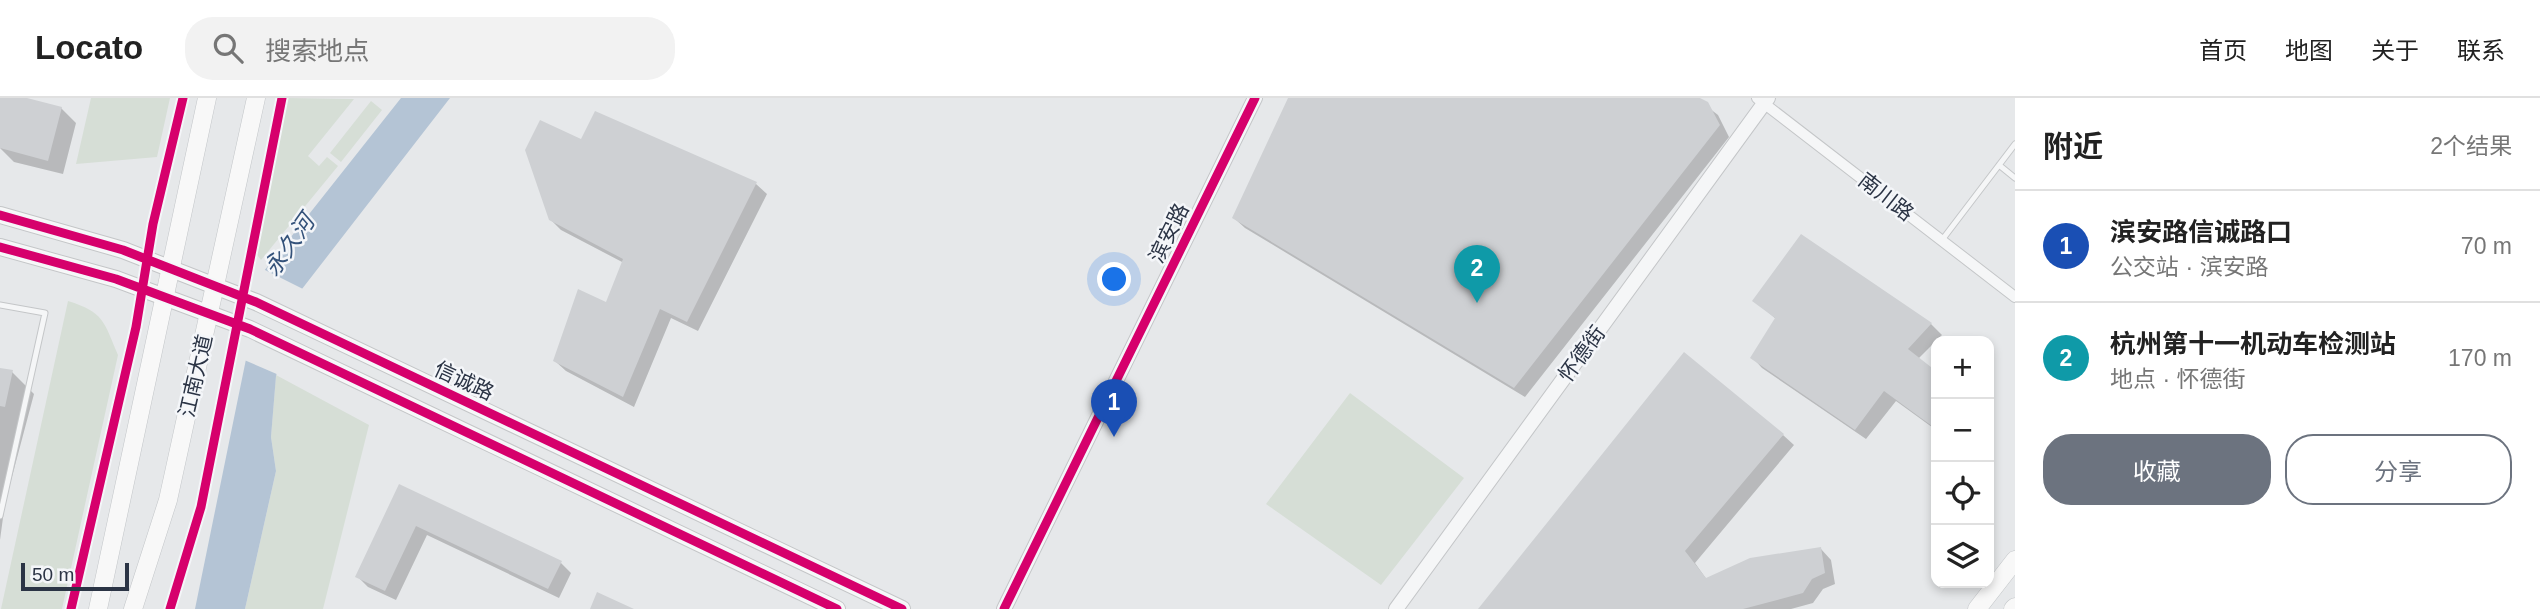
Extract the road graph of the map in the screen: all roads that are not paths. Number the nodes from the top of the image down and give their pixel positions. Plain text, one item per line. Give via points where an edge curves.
1 (207, 98) edge
2 (256, 98) edge
3 (1255, 98) edge
4 (1764, 100) edge
5 (2015, 144) edge
6 (1999, 165) junction
7 (2015, 178) edge
8 (0, 215) edge
9 (1942, 240) junction
10 (0, 247) edge
11 (170, 268) junction
12 (216, 286) junction
13 (164, 297) junction
14 (2015, 297) edge
15 (0, 305) edge
16 (210, 314) junction
17 (0, 516) edge
18 (2015, 560) edge
19 (97, 609) edge
20 (133, 609) edge
21 (837, 609) edge
22 (902, 609) edge
23 (1004, 609) edge
24 (1396, 609) edge
25 (1977, 609) edge

1 - 11 main road
2 - 12 main road, 江南大道
3 - 23 street, 滨安路
4 - 9 street, 南川路
4 - 24 street, 怀德街
5 - 6 lane
6 - 7 lane
6 - 9 lane
8 - 11 main road, 信诚路
9 - 14 street, 南川路
10 - 13 main road
11 - 12 main road, 信诚路
11 - 13 main road
12 - 16 main road, 江南大道
12 - 22 main road, 信诚路
13 - 16 main road
13 - 19 main road
15 - 17 lane via 46,313
16 - 20 main road, 江南大道 via 168,500
16 - 21 main road via 358,379
18 - 25 main road

